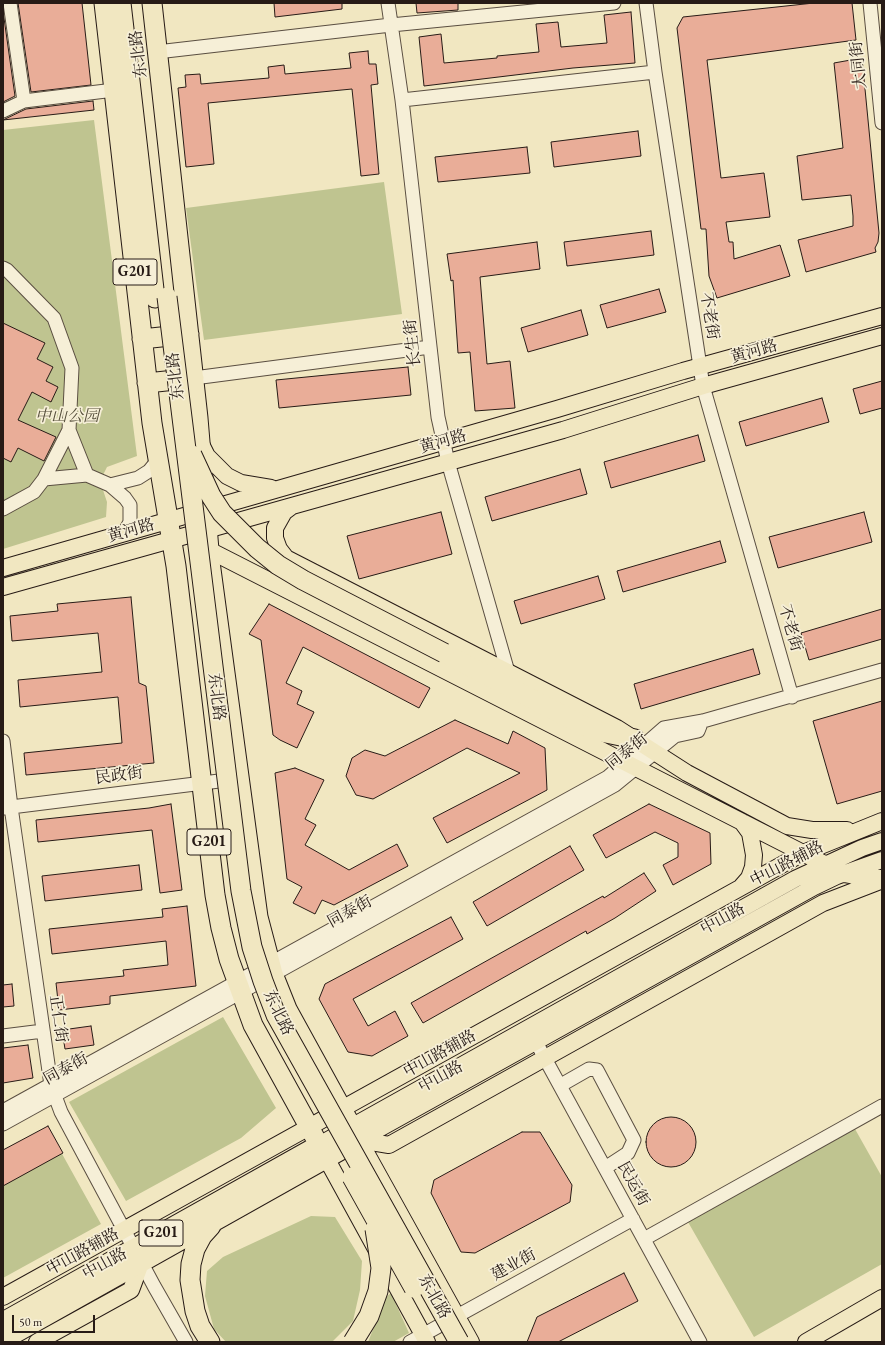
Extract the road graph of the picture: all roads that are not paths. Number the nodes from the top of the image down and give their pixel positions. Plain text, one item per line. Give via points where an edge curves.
1 (10, 3) edge
2 (104, 3) edge
3 (121, 3) edge
4 (134, 3) edge
5 (152, 3) edge
6 (388, 3) edge
7 (614, 3) edge
8 (646, 3) edge
9 (870, 3) edge
10 (391, 26) junction
11 (157, 52) junction
12 (655, 72) junction
13 (114, 90) junction
14 (402, 100) junction
15 (24, 101) junction
16 (3, 111) edge
17 (882, 123) edge
18 (3, 268) edge
19 (161, 297) junction
20 (882, 316) edge
21 (189, 334) junction
22 (882, 336) edge
23 (142, 339) junction
24 (430, 346) junction
25 (700, 367) junction
26 (194, 378) junction
27 (147, 383) junction
28 (703, 386) junction
29 (181, 420) junction
30 (69, 430) junction
31 (200, 442) junction
32 (443, 442) junction
33 (158, 460) junction
34 (448, 462) junction
35 (87, 475) junction
36 (44, 479) junction
37 (110, 485) junction
38 (278, 489) junction
39 (293, 505) junction
40 (3, 509) edge
41 (206, 510) junction
42 (208, 529) junction
43 (173, 532) junction
44 (124, 533) junction
45 (210, 550) junction
46 (286, 558) junction
47 (242, 567) junction
48 (3, 568) edge
49 (213, 580) junction
50 (274, 583) junction
51 (178, 584) junction
52 (3, 587) edge
53 (882, 670) edge
54 (508, 672) junction
55 (792, 697) junction
56 (3, 741) edge
57 (645, 746) junction
58 (630, 765) junction
59 (239, 778) junction
60 (202, 783) junction
61 (7, 808) edge
62 (882, 821) edge
63 (742, 822) junction
64 (862, 828) junction
65 (882, 841) edge
66 (803, 853) junction
67 (882, 860) edge
68 (825, 864) junction
69 (844, 874) junction
70 (882, 879) edge
71 (740, 888) junction
72 (756, 901) junction
73 (271, 969) junction
74 (238, 988) junction
75 (43, 1032) junction
76 (3, 1036) edge
77 (536, 1042) junction
78 (545, 1058) junction
79 (561, 1085) junction
80 (53, 1090) junction
81 (882, 1106) edge
82 (342, 1109) junction
83 (3, 1111) edge
84 (3, 1124) edge
85 (309, 1127) junction
86 (356, 1134) junction
87 (323, 1152) junction
88 (605, 1168) junction
89 (372, 1214) junction
90 (633, 1219) junction
91 (214, 1222) junction
92 (123, 1230) junction
93 (644, 1239) junction
94 (137, 1256) junction
95 (3, 1296) edge
96 (882, 1298) edge
97 (456, 1316) junction
98 (3, 1322) edge
99 (3, 1340) edge
100 (420, 1340) edge
101 (37, 1342) edge
102 (186, 1342) edge
103 (210, 1342) edge
104 (353, 1342) edge
105 (444, 1342) edge
106 (459, 1342) edge
107 (471, 1342) edge
108 (700, 1342) edge
109 (806, 1342) edge

1 - 15 street
2 - 13 highway, 东北路 / G201
3 - 19 highway, 东北路
4 - 19 highway, 东北路
5 - 11 highway, 东北路 / G201
6 - 10 street, 长生街
7 - 10 street
8 - 12 street, 不老街
9 - 17 street, 大同街
10 - 11 street
10 - 14 street, 长生街
11 - 21 highway, 东北路 / G201
12 - 14 street
12 - 25 street, 不老街
13 - 15 street
13 - 23 highway, 东北路 / G201
14 - 24 street, 长生街
15 - 16 street
18 - 30 street via 54,318 72,368
19 - 29 highway, 东北路, bridge
19 - 89 highway, 东北路, bridge via 172,444 233,924 252,987 266,1020
20 - 25 main road, 黄河路
21 - 23 highway
21 - 26 highway, 东北路 / G201
22 - 28 main road, 黄河路
23 - 27 highway, 东北路 / G201
24 - 26 street
24 - 32 street, 长生街
25 - 28 street, 不老街
25 - 32 main road, 黄河路
26 - 27 highway
26 - 31 highway, 东北路 / G201
27 - 33 highway, 东北路 / G201
28 - 34 main road, 黄河路 via 563,430
28 - 55 street, 不老街
29 - 57 highway, bridge via 189,448 211,496 222,513 278,565 584,726
29 - 106 highway, 东北路, bridge via 241,891 252,947 276,1015
30 - 35 street
30 - 36 street
31 - 38 main road via 208,456 227,476 241,483
31 - 41 highway, 东北路 / G201
32 - 34 street, 长生街
32 - 38 main road, 黄河路
33 - 37 street via 149,471 138,478
33 - 43 highway, 东北路 / G201
34 - 39 main road, 黄河路
34 - 54 street, 长生街
35 - 36 street
35 - 37 street
36 - 40 street via 34,492
37 - 44 street via 130,505 130,522
38 - 41 main road, 黄河路
39 - 42 main road, 黄河路
39 - 46 main road via 284,512 275,528 279,549
41 - 42 highway, 东北路 / G201
41 - 43 main road, 黄河路
42 - 43 main road, 黄河路
42 - 45 highway, 东北路 / G201
43 - 44 main road, 黄河路
43 - 45 main road
43 - 51 highway, 东北路 / G201
43 - 52 main road, 黄河路
44 - 48 main road, 黄河路
45 - 47 main road
45 - 49 highway, 东北路 / G201
46 - 50 main road
46 - 54 main road
47 - 49 main road via 222,569
47 - 50 main road
49 - 51 highway
49 - 59 highway, 东北路 / G201
50 - 58 main road
51 - 60 highway, 东北路 / G201
53 - 55 street, 同泰街
54 - 57 main road via 617,728
55 - 57 street, 同泰街 via 703,721 698,731
56 - 61 street, 正仁街
57 - 58 street, 同泰街
57 - 64 main road via 687,773 787,826 837,832
58 - 63 main road
58 - 73 street, 同泰街 via 615,785
59 - 60 street, 民政街
59 - 73 highway, 东北路 / G201 via 255,897
60 - 61 street, 民政街
60 - 74 highway, 东北路 / G201 via 215,895 228,959
61 - 75 street, 正仁街
62 - 64 main road, 中山路辅路
63 - 66 main road
63 - 71 main road via 750,833 754,855 749,878
64 - 66 main road, 中山路辅路
65 - 68 main road, 中山路
66 - 68 main road
66 - 71 main road, 中山路辅路
66 - 72 main road
67 - 69 main road, 中山路
68 - 69 main road
68 - 72 main road, 中山路
69 - 70 main road
69 - 77 main road, 中山路 via 814,887
70 - 78 main road via 823,903
71 - 82 main road, 中山路辅路
72 - 86 main road, 中山路
73 - 74 street, 同泰街
73 - 82 highway, 东北路 / G201 via 287,1009
74 - 80 street, 同泰街
74 - 85 highway, 东北路 / G201 via 253,1025
75 - 76 street
75 - 80 street, 正仁街
77 - 78 street, 民运街
77 - 86 main road, 中山路
78 - 79 street, 民运街
78 - 86 main road via 390,1145
79 - 88 street, 民运街
79 - 88 street via 590,1069 597,1070 634,1140 628,1153
80 - 83 street, 同泰街
80 - 84 street, 同泰街
80 - 92 street, 正仁街 via 60,1112
81 - 93 street
82 - 85 main road, 中山路辅路
82 - 86 highway, 东北路 / G201
85 - 87 highway, 东北路 / G201
85 - 92 main road, 中山路辅路
86 - 87 highway, 中山路 / G201
86 - 97 main road, 东北路
87 - 91 highway, 中山路 / G201
87 - 94 highway, 中山路 / G201
87 - 100 main road, 东北路
88 - 90 street, 民运街
89 - 104 highway, bridge via 381,1268 378,1291 369,1316
89 - 105 highway, 东北路, bridge
90 - 93 street, 民运街
90 - 97 street, 建业街
91 - 94 highway, 中山路 / G201
91 - 103 highway via 202,1236 191,1264 192,1296 200,1326
92 - 94 street, 正仁街
92 - 95 main road, 中山路辅路
93 - 108 street, 民运街
94 - 98 highway, 中山路 / G201
94 - 99 highway, 中山路 / G201
94 - 101 main road via 131,1290
94 - 102 street, 正仁街
96 - 109 main road
97 - 100 street, 建业街
97 - 107 main road, 东北路

